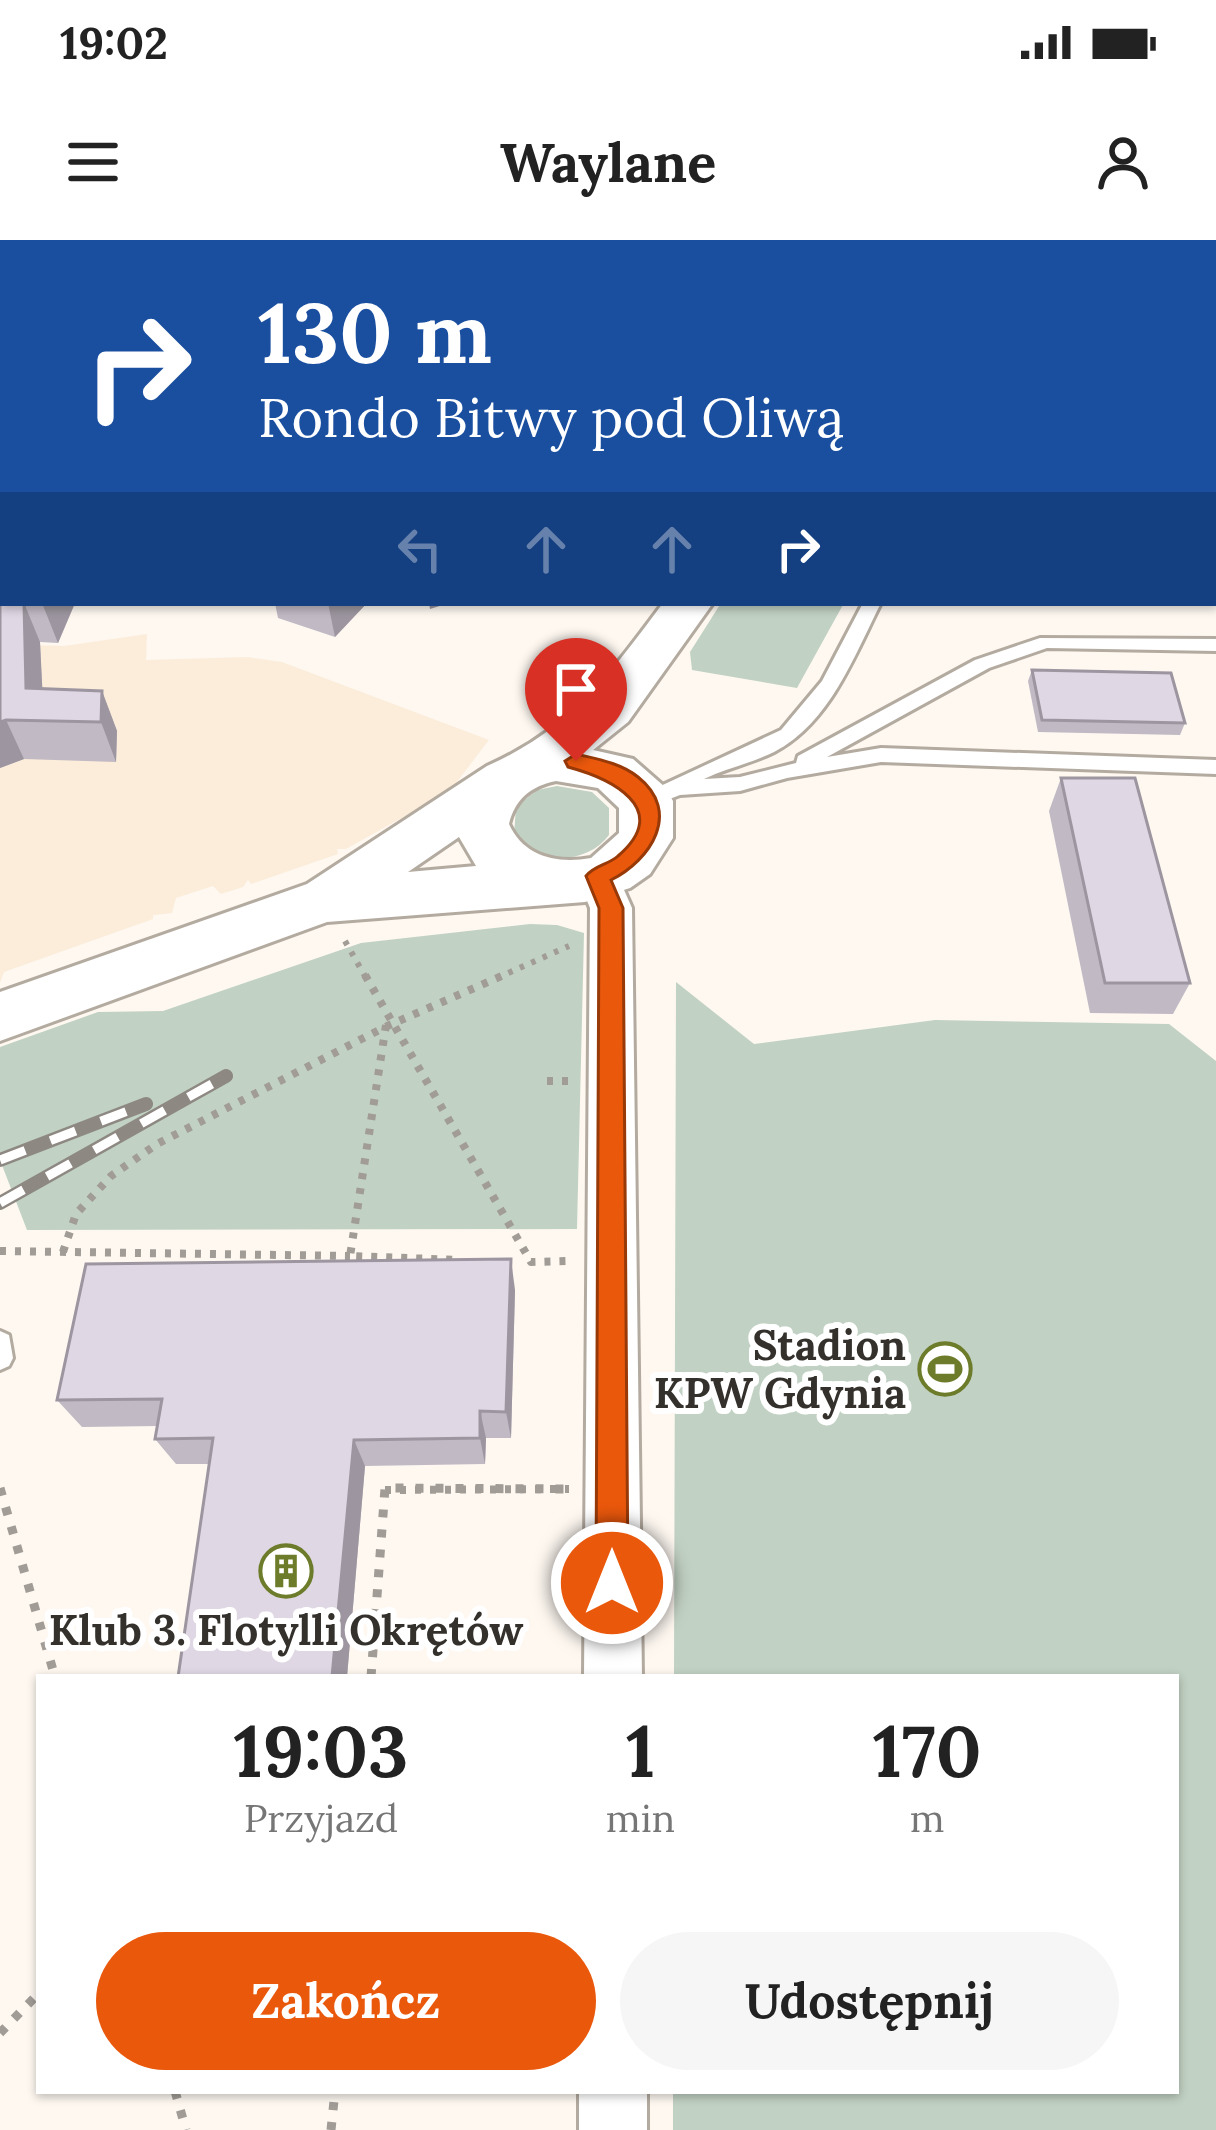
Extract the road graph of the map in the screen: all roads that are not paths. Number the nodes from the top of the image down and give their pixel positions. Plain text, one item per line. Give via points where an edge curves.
1 (687, 606) edge
2 (870, 606) edge
3 (1216, 645) edge
4 (652, 655) junction
5 (874, 724) junction
6 (768, 748) junction
7 (1216, 767) edge
8 (788, 771) junction
9 (521, 772) junction
10 (652, 791) junction
11 (575, 879) junction
12 (334, 921) junction
13 (0, 1017) edge
14 (0, 1343) edge
15 (0, 1358) edge
16 (613, 1674) edge
17 (613, 2094) edge
18 (613, 2130) edge

1 - 4 street
2 - 6 lane via 796,729
3 - 5 lane via 1046,642 982,664
4 - 9 street via 610,710
4 - 10 street
5 - 6 lane
5 - 8 lane
6 - 10 lane
7 - 8 lane via 881,755
8 - 10 lane
9 - 10 street via 596,765
9 - 11 street via 483,807 484,840 510,868
9 - 12 street
10 - 11 street via 645,839 628,861
11 - 12 street
11 - 16 street via 611,908
12 - 13 street
14 - 15 lane
17 - 18 street

